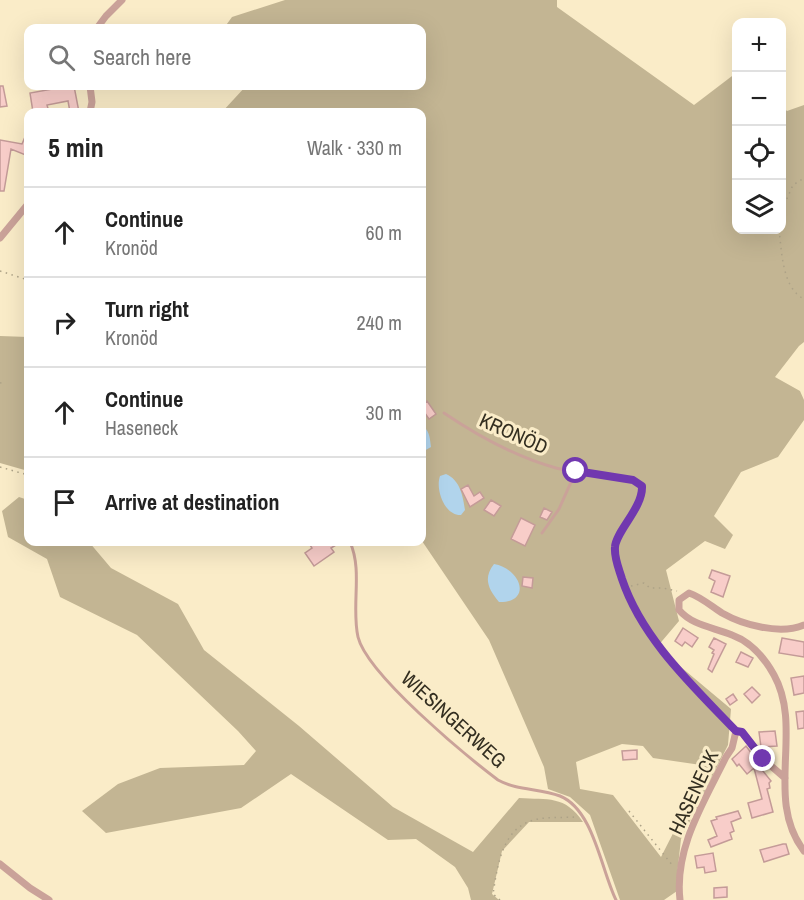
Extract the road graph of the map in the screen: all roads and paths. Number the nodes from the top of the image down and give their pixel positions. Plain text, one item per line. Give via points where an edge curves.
1 (122, 0) edge
2 (100, 24) edge
3 (90, 90) edge
4 (91, 108) edge
5 (804, 177) edge
6 (786, 201) edge
7 (24, 209) edge
8 (780, 234) edge
9 (0, 238) edge
10 (0, 271) edge
11 (24, 279) edge
12 (804, 299) edge
13 (5, 382) dead end
14 (0, 383) edge
15 (444, 413) dead end
16 (0, 467) edge
17 (576, 471) junction
18 (24, 474) edge
19 (542, 533) dead end
20 (351, 546) edge
21 (626, 590) junction
22 (686, 594) junction
23 (802, 627) edge
24 (736, 731) junction
25 (785, 778) junction
26 (629, 811) dead end
27 (584, 818) junction
28 (804, 833) edge
29 (796, 836) junction
30 (804, 851) edge
31 (0, 864) edge
32 (680, 873) junction
33 (49, 900) edge
34 (500, 900) edge
35 (616, 900) edge
36 (680, 900) edge

1 - 2 street
3 - 4 street
5 - 6 path via 793,185
7 - 9 street
8 - 12 path via 787,278 797,296
10 - 11 path
13 - 14 path
15 - 17 lane, KRONÖD via 473,433 507,448 556,468
16 - 18 path
17 - 19 lane via 560,509
17 - 21 lane, KRONÖD via 633,480 642,486 615,546
20 - 27 lane, WIESINGERWEG via 356,566 357,628 364,650 374,664 420,714 498,780 508,786 564,798
21 - 22 path via 644,583 650,588
21 - 24 lane, KRONÖD via 646,628
22 - 23 street via 698,596 742,622
22 - 25 street via 680,600 679,610 684,616 751,645 775,676 786,714
24 - 25 street, HASENECK via 742,732 763,759
24 - 32 street, HASENECK via 732,748 688,834
25 - 29 street via 788,815
26 - 32 path
27 - 34 path via 537,819 518,829 502,853 497,869 493,894
27 - 35 lane, WIESINGERWEG
28 - 29 street
29 - 30 street
31 - 33 street
32 - 36 street, HASENECK

